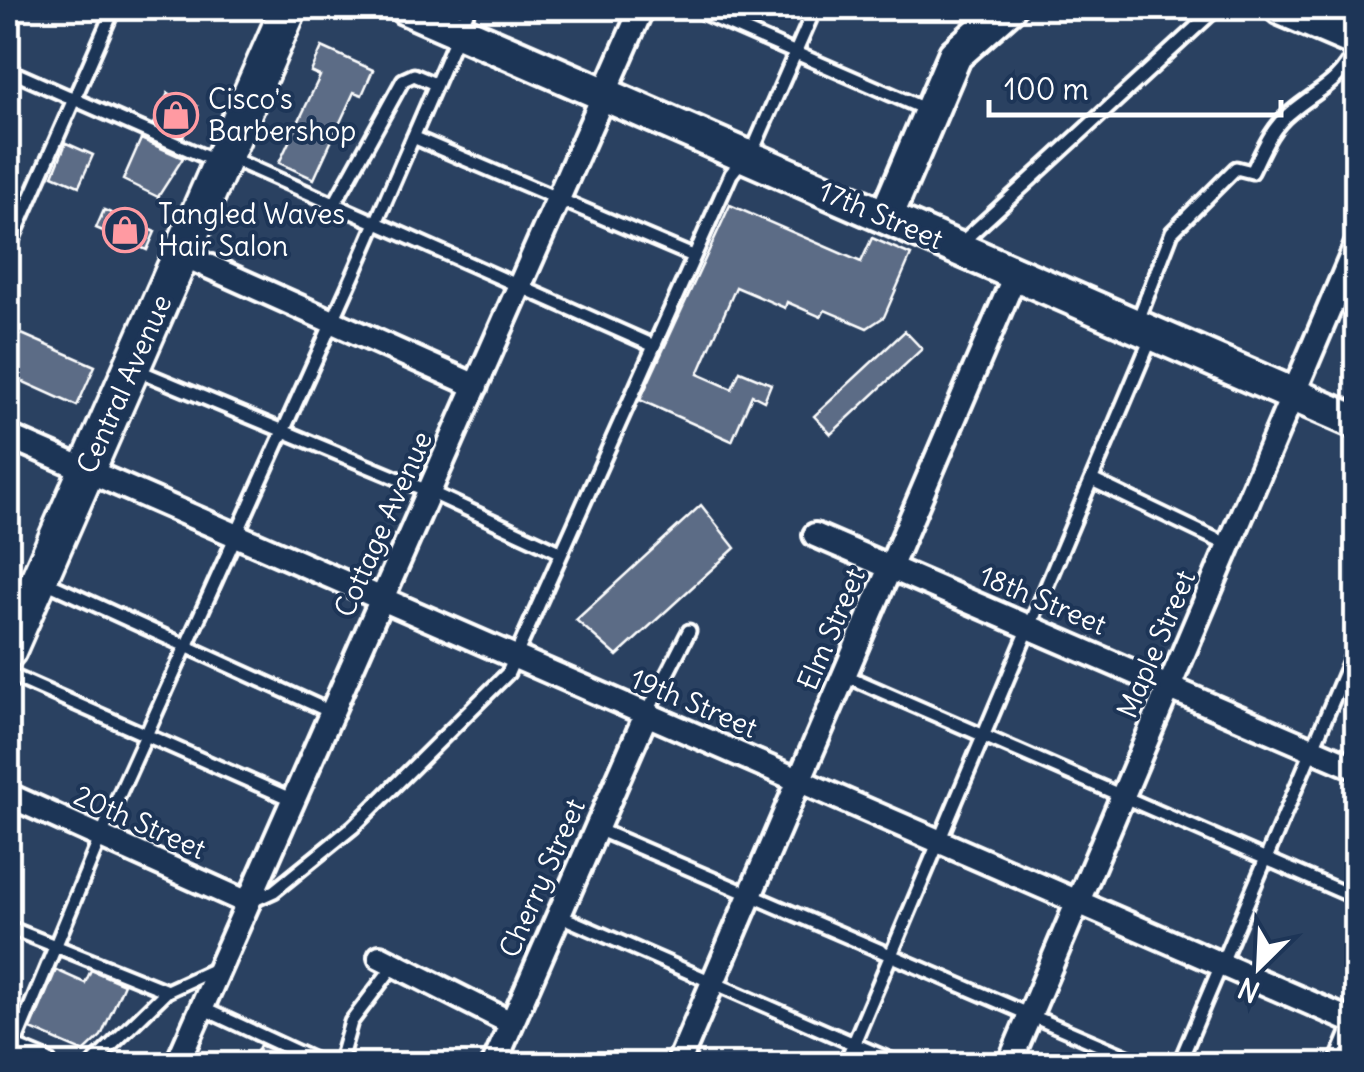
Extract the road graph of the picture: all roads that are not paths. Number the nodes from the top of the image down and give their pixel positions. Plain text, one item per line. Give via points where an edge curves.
1 (114, 8) edge
2 (289, 8) edge
3 (406, 8) edge
4 (642, 8) edge
5 (692, 8) edge
6 (815, 8) edge
7 (1217, 8) edge
8 (1281, 8) edge
9 (997, 10) edge
10 (463, 19) edge
11 (1340, 26) edge
12 (1356, 49) edge
13 (795, 51) junction
14 (8, 70) edge
15 (435, 84) junction
16 (604, 95) junction
17 (74, 98) junction
18 (931, 112) junction
19 (413, 137) junction
20 (744, 156) junction
21 (222, 160) junction
22 (558, 200) junction
23 (334, 205) junction
24 (886, 217) junction
25 (375, 224) junction
26 (1356, 246) edge
27 (956, 247) junction
28 (8, 250) edge
29 (181, 254) junction
30 (693, 256) junction
31 (1016, 273) junction
32 (520, 287) junction
33 (330, 321) junction
34 (1145, 329) junction
35 (652, 346) junction
36 (132, 368) junction
37 (476, 386) junction
38 (1294, 395) junction
39 (1356, 422) edge
40 (284, 431) junction
41 (8, 436) edge
42 (87, 470) junction
43 (1092, 480) junction
44 (430, 492) junction
45 (815, 534) dead end
46 (234, 536) junction
47 (1230, 546) junction
48 (560, 552) junction
49 (890, 567) junction
50 (39, 579) junction
51 (382, 602) junction
52 (1031, 628) junction
53 (689, 632) dead end
54 (8, 650) edge
55 (186, 650) junction
56 (1355, 652) edge
57 (514, 658) junction
58 (8, 674) edge
59 (844, 675) junction
60 (1170, 688) junction
61 (332, 713) junction
62 (646, 715) junction
63 (148, 734) junction
64 (985, 736) junction
65 (1313, 749) junction
66 (1356, 768) edge
67 (799, 781) junction
68 (8, 795) edge
69 (1123, 796) junction
70 (293, 800) junction
71 (596, 828) junction
72 (103, 838) junction
73 (940, 842) junction
74 (1264, 858) junction
75 (751, 893) junction
76 (1356, 898) edge
77 (1078, 902) junction
78 (248, 903) junction
79 (558, 915) junction
80 (8, 927) edge
81 (56, 949) junction
82 (893, 955) junction
83 (388, 961) joint
84 (1221, 964) junction
85 (220, 966) junction
86 (713, 982) junction
87 (168, 991) junction
88 (202, 1008) junction
89 (1030, 1015) junction
90 (512, 1023) junction
91 (1356, 1026) edge
92 (854, 1044) junction
93 (10, 1050) edge
94 (44, 1064) edge
95 (92, 1064) edge
96 (177, 1064) edge
97 (323, 1064) edge
98 (339, 1064) edge
99 (494, 1064) edge
100 (678, 1064) edge
101 (846, 1064) edge
102 (900, 1064) edge
103 (1010, 1064) edge
104 (1144, 1064) edge
105 (1179, 1064) edge
106 (1341, 1064) edge

1 - 17 lane
2 - 21 main road, Central Avenue
3 - 10 street, 17th Street
4 - 16 street, Cottage Avenue
5 - 13 lane
6 - 13 lane
7 - 27 lane
8 - 11 street
9 - 18 street via 954,55
10 - 15 lane
10 - 16 street, 17th Street
12 - 34 lane via 1341,77 1287,115 1252,172 1236,168 1172,232
13 - 18 lane
13 - 20 lane via 756,143
14 - 17 lane
15 - 19 lane
15 - 23 lane via 414,76 402,80
16 - 20 street, 17th Street
16 - 22 street, Cottage Avenue
17 - 21 lane
17 - 28 lane
18 - 24 street
19 - 22 lane
19 - 25 lane
20 - 24 street, 17th Street
20 - 30 lane
21 - 23 lane
21 - 29 main road, Central Avenue
22 - 30 lane
22 - 32 street, Cottage Avenue
23 - 25 lane
24 - 27 street, 17th Street
25 - 32 lane
25 - 33 lane
26 - 38 street, Maple Street
27 - 31 street, 17th Street
29 - 33 street
29 - 36 main road, Central Avenue
30 - 35 lane
31 - 34 street, 17th Street
31 - 49 street, Elm Street
32 - 35 lane
32 - 37 street, Cottage Avenue
33 - 37 street
33 - 40 lane
34 - 38 street, 17th Street
34 - 43 lane
35 - 48 lane
36 - 40 lane
36 - 42 main road, Central Avenue
37 - 44 street, Cottage Avenue
38 - 39 street, 17th Street
38 - 47 street, Maple Street
40 - 44 lane
40 - 46 lane
41 - 42 street, 19th Street
42 - 46 street, 19th Street
42 - 50 main road, Central Avenue
43 - 47 lane
43 - 52 lane
44 - 48 lane
44 - 51 street, Cottage Avenue
45 - 49 street, 18th Street
46 - 51 street, 19th Street
46 - 55 lane
47 - 60 street, Maple Street
48 - 57 lane
49 - 52 street, 18th Street
49 - 59 street, Elm Street
50 - 54 main road, Central Avenue
50 - 55 lane
51 - 57 street, 19th Street
51 - 61 street, Cottage Avenue
52 - 60 street, 18th Street
52 - 64 lane
53 - 62 lane
55 - 61 lane
55 - 63 lane
56 - 65 lane
57 - 62 street, 19th Street
57 - 78 lane via 508,673 353,827 274,891
58 - 63 lane
59 - 64 lane
59 - 67 street, Elm Street
60 - 65 street, 18th Street
60 - 69 street, Maple Street
61 - 70 street, Cottage Avenue
62 - 67 street, 19th Street
62 - 71 street, Cherry Street
63 - 70 lane
63 - 72 lane
64 - 69 lane
64 - 73 lane
65 - 66 street, 18th Street
65 - 74 lane
67 - 73 street, 19th Street
67 - 75 street, Elm Street
68 - 72 street, 20th Street
69 - 74 lane
69 - 77 street, Maple Street
70 - 78 street, Cottage Avenue
71 - 75 lane
71 - 79 street, Cherry Street
72 - 78 street, 20th Street
72 - 81 lane
73 - 77 street, 19th Street
73 - 82 lane
74 - 76 lane
74 - 84 lane
75 - 82 lane
75 - 86 street, Elm Street
77 - 84 street, 19th Street
77 - 89 street, Maple Street
78 - 85 street, Cottage Avenue
79 - 86 lane
79 - 90 street, Cherry Street
80 - 81 lane
81 - 87 lane via 65,946
81 - 93 lane
82 - 89 lane
82 - 92 lane
83 - 90 street
83 - 98 lane via 351,1022
84 - 91 street, 19th Street
84 - 105 lane
85 - 87 lane
85 - 88 street, Cottage Avenue
86 - 92 lane
86 - 100 street, Elm Street
87 - 95 lane
88 - 96 street, Cottage Avenue
88 - 97 lane
89 - 103 street, Maple Street
89 - 104 lane
90 - 99 street, Cherry Street
91 - 106 street
92 - 101 lane
92 - 102 lane
93 - 94 street

